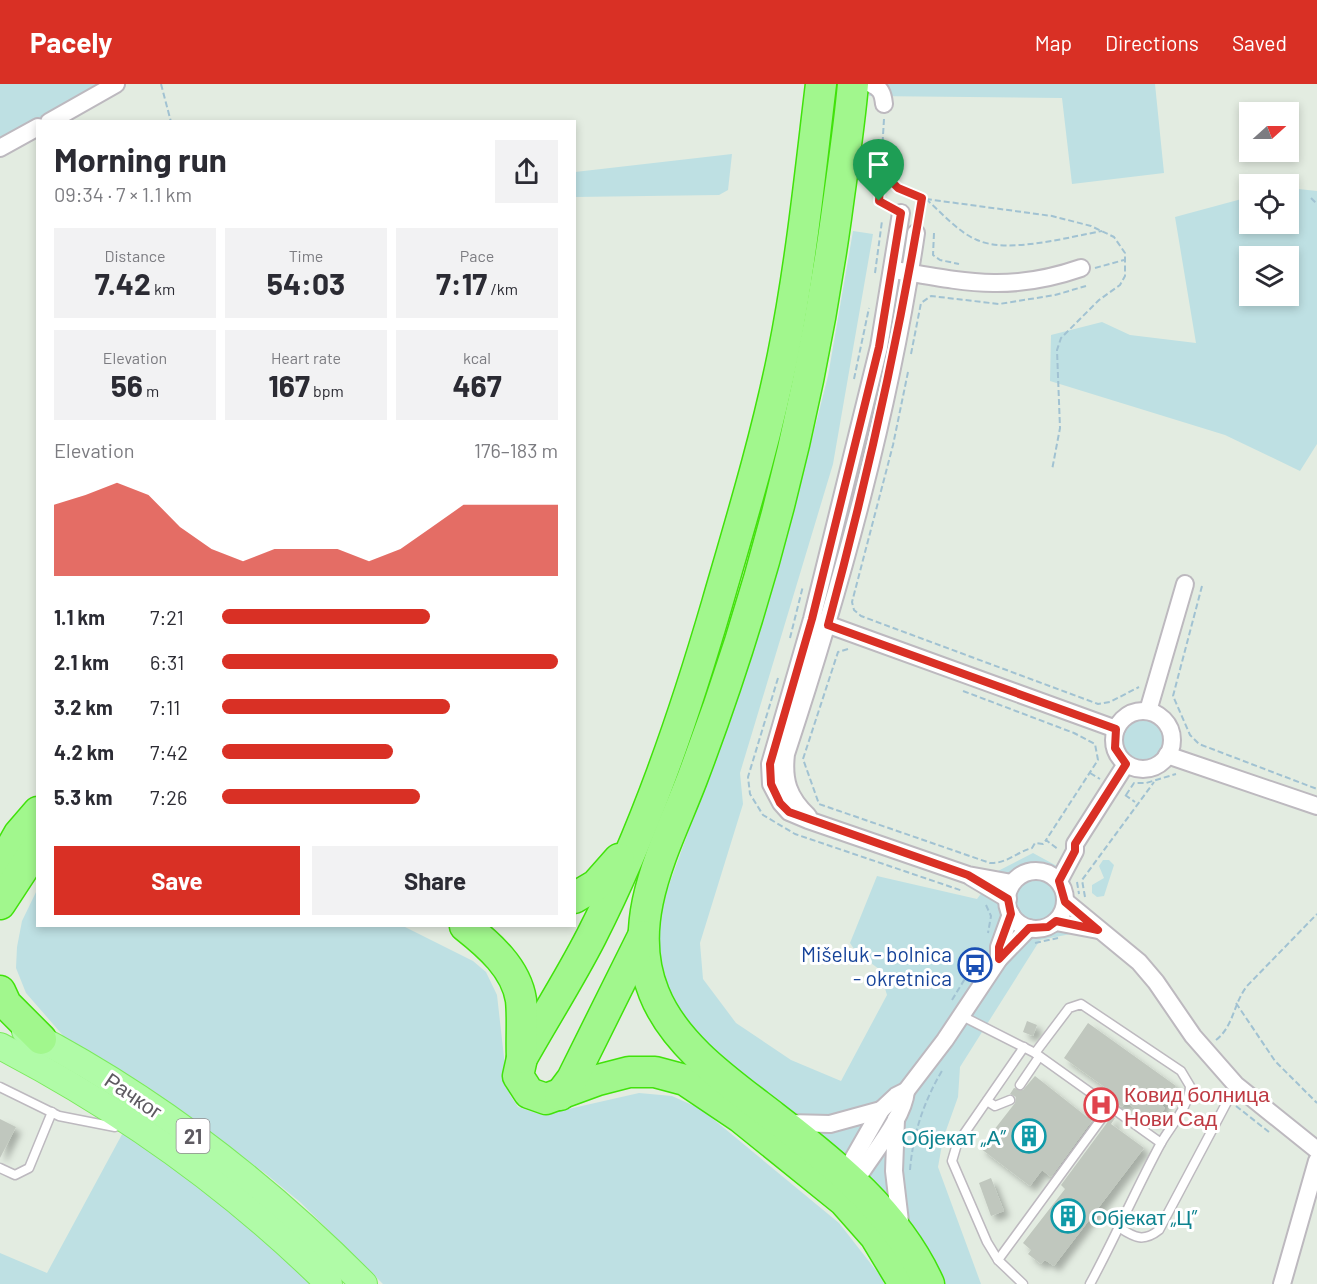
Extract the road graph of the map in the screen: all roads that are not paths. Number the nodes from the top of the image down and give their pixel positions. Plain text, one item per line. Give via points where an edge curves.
1 (116, 84) edge
2 (821, 84) edge
3 (853, 84) edge
4 (871, 84) edge
5 (884, 104) road end
6 (53, 120) edge
7 (36, 129) edge
8 (0, 148) edge
9 (901, 213) road end
10 (916, 233) road end
11 (1081, 268) road end
12 (893, 269) junction
13 (910, 273) junction
14 (1194, 585) road end
15 (820, 622) junction
16 (1148, 711) junction
17 (1116, 729) junction
18 (1167, 755) junction
19 (1126, 764) junction
20 (1317, 806) edge
21 (36, 814) edge
22 (637, 834) junction
23 (36, 849) edge
24 (0, 867) edge
25 (1052, 877) junction
26 (576, 897) edge
27 (1010, 898) junction
28 (1065, 902) junction
29 (0, 904) edge
30 (1056, 921) junction
31 (466, 927) edge
32 (1029, 928) junction
33 (1098, 930) junction
34 (643, 936) junction
35 (999, 959) junction
36 (0, 991) edge
37 (956, 1011) junction
38 (0, 1018) edge
39 (41, 1039) junction
40 (0, 1046) edge
41 (1024, 1047) junction
42 (1037, 1055) junction
43 (522, 1058) junction
44 (1020, 1085) dead end
45 (1236, 1085) junction
46 (0, 1087) edge
47 (560, 1095) junction
48 (1010, 1100) dead end
49 (987, 1101) junction
50 (1110, 1107) junction
51 (52, 1112) junction
52 (888, 1115) junction
53 (129, 1121) junction
54 (781, 1122) junction
55 (1161, 1143) junction
56 (1317, 1150) edge
57 (1317, 1161) edge
58 (0, 1168) edge
59 (843, 1188) junction
60 (1120, 1228) junction
61 (901, 1234) junction
62 (998, 1260) junction
63 (329, 1284) edge
64 (364, 1284) edge
65 (904, 1284) edge
66 (928, 1284) edge
67 (1023, 1284) edge
68 (1090, 1284) edge
69 (1282, 1284) edge

1 - 6 street
2 - 22 highway via 794,292 759,458 699,665
3 - 34 highway via 824,301 786,484 736,658 654,875
4 - 5 street via 884,95
7 - 8 street
9 - 12 street
10 - 13 street
11 - 13 street via 1050,279 1000,285
12 - 13 street
12 - 15 street
13 - 15 street via 866,478
14 - 16 street
15 - 17 street
15 - 27 street via 770,764 771,784 780,803 789,812 815,823 968,875
16 - 17 street via 1129,714
16 - 18 street via 1164,720 1169,728
17 - 19 street via 1115,748
18 - 19 street via 1144,769
18 - 20 street
19 - 25 street via 1075,844 1075,851
21 - 24 highway
22 - 26 highway via 596,885
22 - 43 highway via 591,937
23 - 29 highway
25 - 27 street via 1030,872
25 - 28 street
27 - 32 street via 1016,920
27 - 35 street
28 - 30 street
28 - 33 street
30 - 32 street via 1048,927
30 - 33 street
31 - 43 highway via 494,949 512,976 521,999
32 - 35 street
33 - 45 street via 1139,962
34 - 47 highway via 572,1079
34 - 54 highway via 650,982 672,1025 703,1058
35 - 37 street
36 - 39 highway via 6,1004
37 - 41 lane
37 - 52 street via 906,1091 905,1101
38 - 39 main road, Рачког / 21
39 - 64 main road, Рачког / 21 via 102,1072 223,1158 296,1219
40 - 53 main road, Рачког / 21
41 - 42 lane
41 - 49 lane
42 - 44 lane
42 - 50 lane
42 - 55 lane via 1069,1008 1081,1004 1181,1071 1190,1090
43 - 47 highway via 518,1076 524,1089 540,1099
45 - 56 street
45 - 60 lane via 1159,1230 1150,1237 1138,1238
46 - 51 lane
47 - 59 highway via 629,1072 655,1072 685,1080
48 - 49 lane via 995,1106
49 - 62 lane via 957,1144 952,1161
50 - 55 lane
50 - 62 lane
51 - 53 lane via 115,1127
51 - 58 lane via 29,1168 15,1175
52 - 54 street via 830,1124
52 - 59 street
52 - 61 street via 902,1171
53 - 63 main road, Рачког / 21 via 247,1209
54 - 59 highway
55 - 60 lane
57 - 69 street
59 - 61 highway via 879,1208
59 - 65 highway
60 - 68 lane
61 - 66 highway
62 - 67 lane

